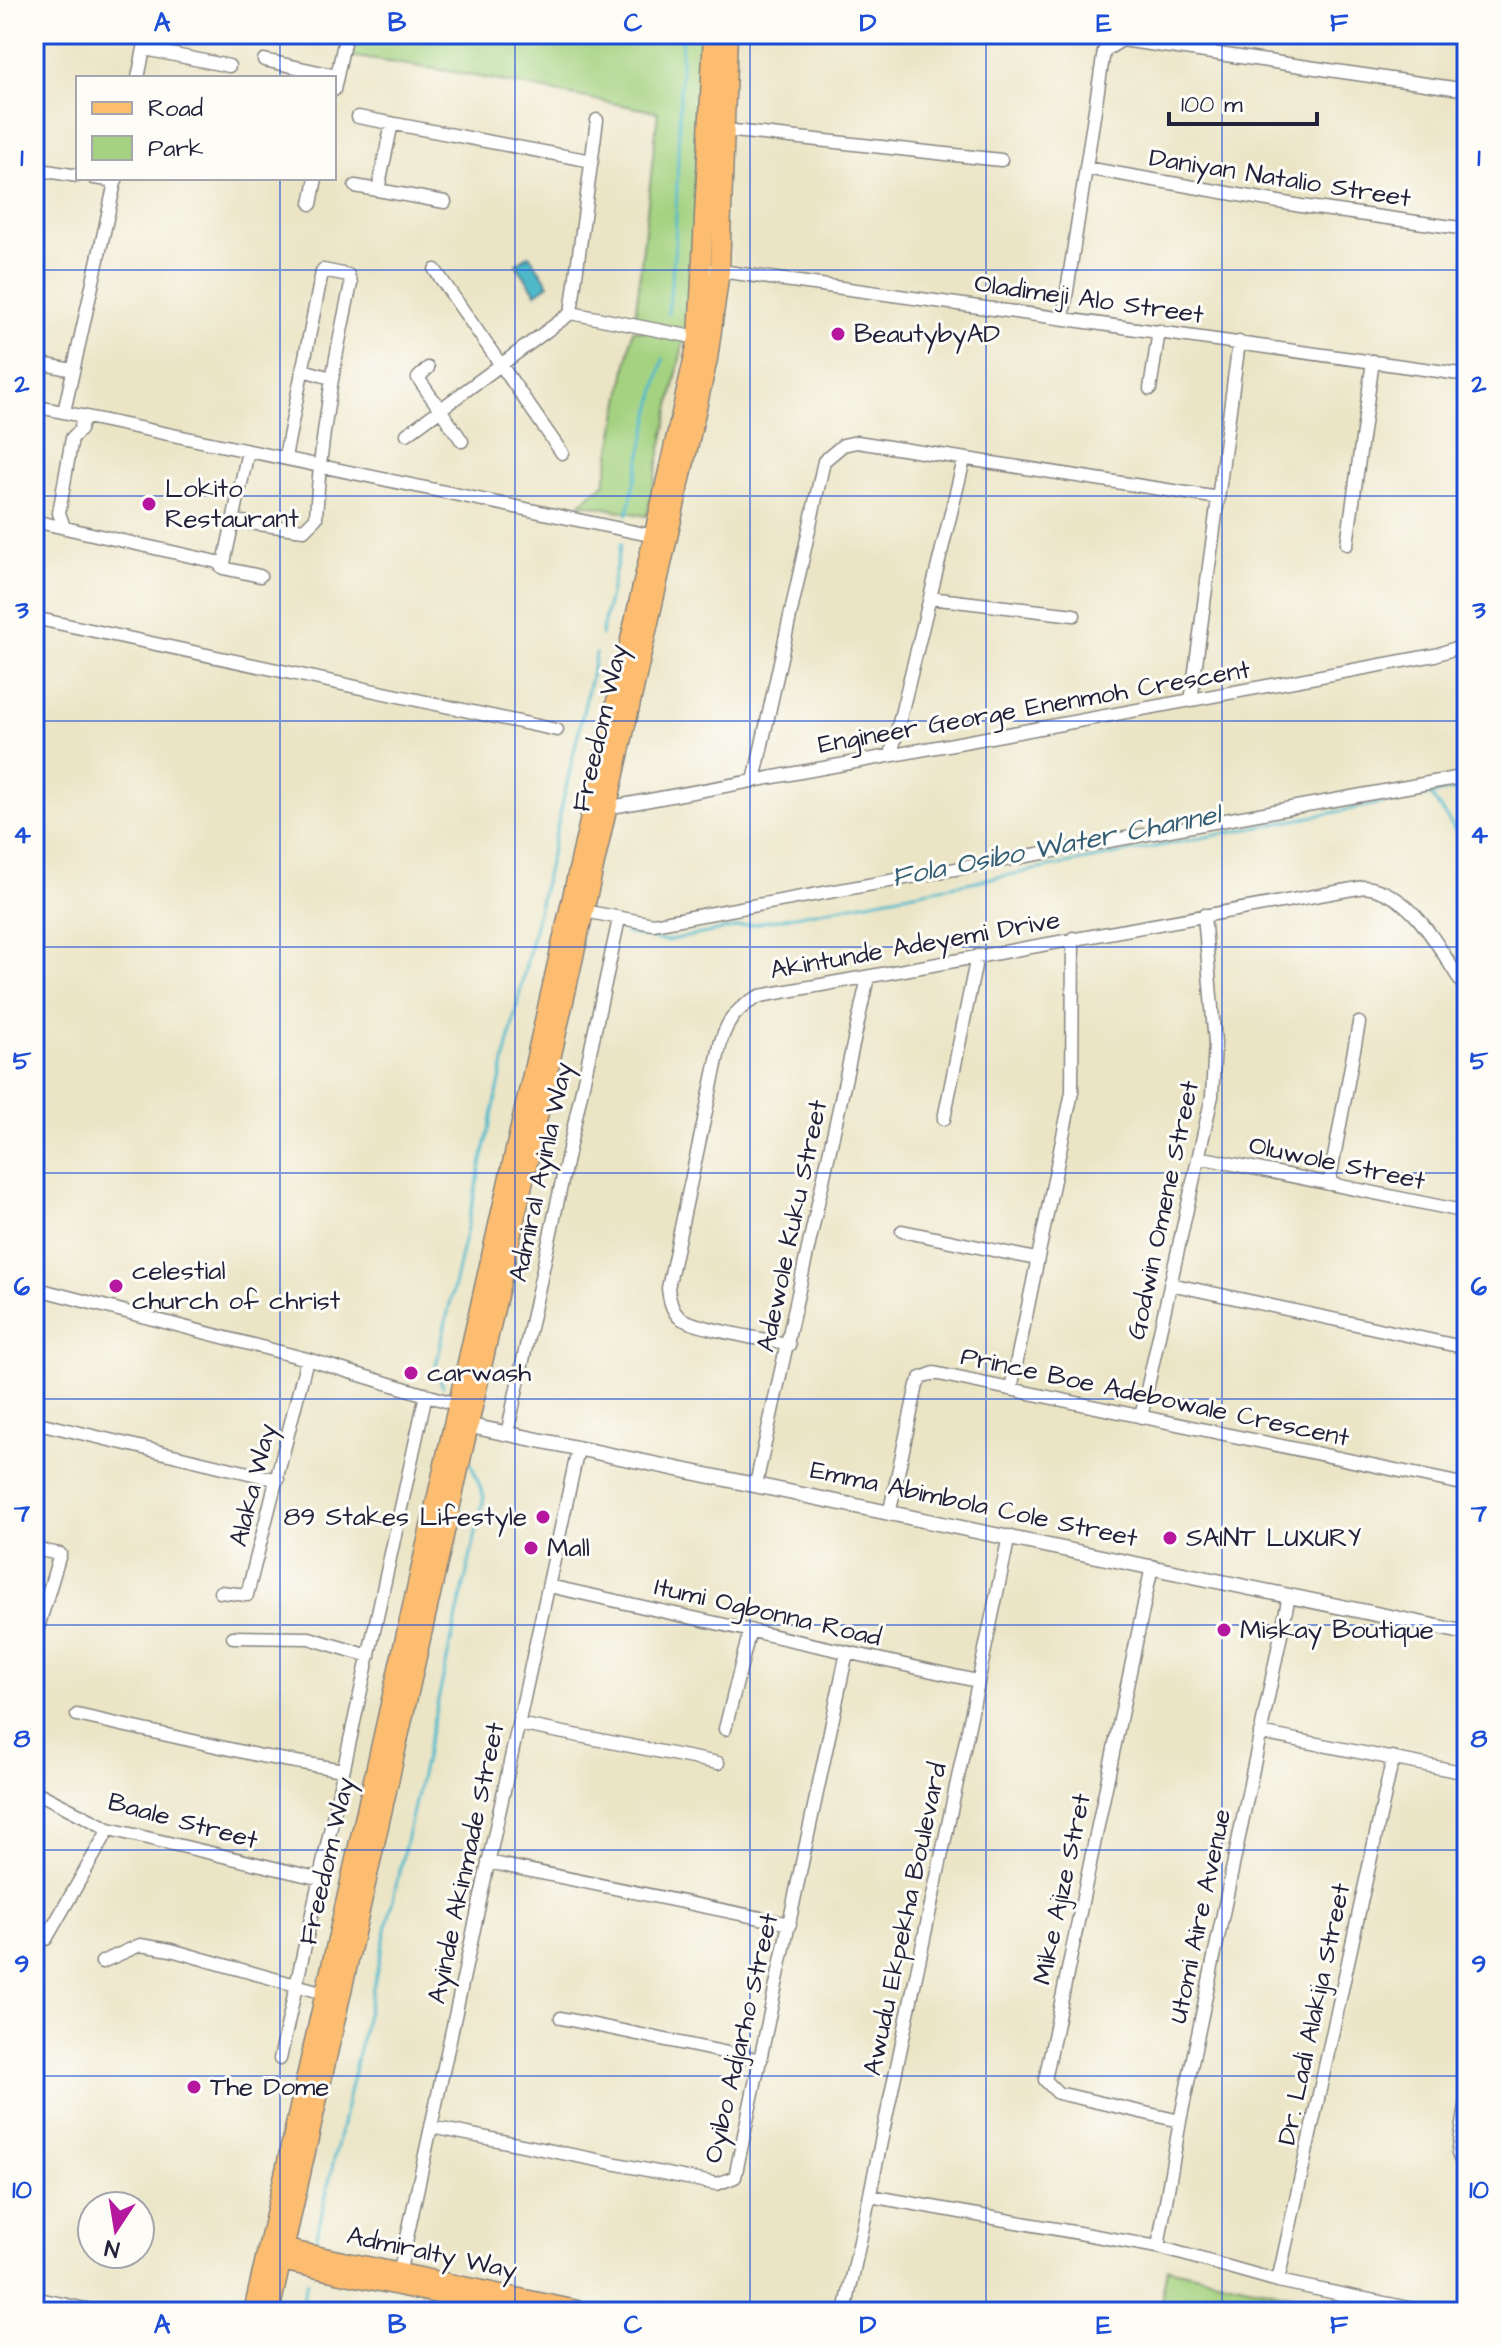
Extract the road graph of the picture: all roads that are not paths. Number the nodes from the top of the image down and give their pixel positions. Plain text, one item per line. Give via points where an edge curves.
1 (147, 34) edge
2 (346, 34) edge
3 (713, 34) edge
4 (728, 34) edge
5 (145, 49) junction
6 (264, 60) dead end
7 (229, 66) dead end
8 (138, 76) edge
9 (337, 76) junction
10 (336, 81) edge
11 (1467, 90) edge
12 (358, 117) dead end
13 (597, 120) dead end
14 (392, 123) junction
15 (725, 130) junction
16 (1001, 160) dead end
17 (592, 161) junction
18 (1086, 168) junction
19 (34, 169) edge
20 (76, 176) edge
21 (116, 180) edge
22 (316, 180) edge
23 (355, 186) dead end
24 (378, 190) junction
25 (445, 202) dead end
26 (311, 204) dead end
27 (1467, 229) edge
28 (435, 270) dead end
29 (712, 270) junction
30 (571, 313) junction
31 (1063, 317) junction
32 (1159, 331) junction
33 (698, 338) junction
34 (1239, 342) junction
35 (1373, 361) junction
36 (34, 362) edge
37 (501, 364) junction
38 (428, 368) dead end
39 (72, 370) junction
40 (303, 370) junction
41 (1467, 375) edge
42 (331, 378) junction
43 (1150, 389) dead end
44 (34, 406) edge
45 (440, 410) junction
46 (64, 412) junction
47 (84, 416) junction
48 (407, 434) dead end
49 (462, 441) dead end
50 (248, 451) junction
51 (562, 453) dead end
52 (285, 457) junction
53 (964, 460) junction
54 (319, 463) junction
55 (1219, 498) junction
56 (34, 521) edge
57 (233, 521) junction
58 (64, 527) junction
59 (654, 536) junction
60 (1347, 544) dead end
61 (223, 568) junction
62 (260, 576) dead end
63 (930, 598) junction
64 (1074, 615) dead end
65 (34, 618) edge
66 (1467, 623) edge
67 (1191, 701) junction
68 (557, 730) dead end
69 (891, 755) junction
70 (1467, 776) edge
71 (754, 781) junction
72 (600, 810) junction
73 (584, 911) junction
74 (1204, 915) junction
75 (619, 919) junction
76 (1073, 938) junction
77 (977, 956) junction
78 (868, 977) junction
79 (1467, 991) edge
80 (1359, 1023) dead end
81 (944, 1119) dead end
82 (1199, 1157) junction
83 (1329, 1184) junction
84 (1467, 1212) edge
85 (902, 1231) dead end
86 (1036, 1259) junction
87 (1170, 1284) junction
88 (34, 1288) edge
89 (789, 1345) junction
90 (1467, 1348) edge
91 (307, 1359) junction
92 (1011, 1389) junction
93 (426, 1394) junction
94 (459, 1417) junction
95 (1141, 1417) junction
96 (34, 1422) edge
97 (507, 1434) junction
98 (578, 1449) junction
99 (278, 1480) junction
100 (756, 1484) junction
101 (1467, 1485) edge
102 (890, 1510) junction
103 (1009, 1536) junction
104 (34, 1549) edge
105 (1152, 1566) junction
106 (549, 1586) junction
107 (220, 1592) dead end
108 (1289, 1596) junction
109 (1467, 1616) edge
110 (750, 1630) junction
111 (1465, 1633) edge
112 (233, 1637) dead end
113 (34, 1641) edge
114 (847, 1652) junction
115 (369, 1656) junction
116 (977, 1681) junction
117 (77, 1715) dead end
118 (518, 1724) junction
119 (725, 1729) dead end
120 (1260, 1733) junction
121 (1393, 1757) junction
122 (718, 1763) dead end
123 (343, 1770) junction
124 (1467, 1773) edge
125 (38, 1793) dead end
126 (109, 1829) junction
127 (488, 1862) junction
128 (321, 1879) junction
129 (790, 1924) junction
130 (46, 1939) dead end
131 (102, 1962) dead end
132 (295, 1986) junction
133 (324, 1993) junction
134 (561, 2018) dead end
135 (280, 2059) dead end
136 (761, 2060) junction
137 (1467, 2101) edge
138 (1180, 2121) junction
139 (432, 2127) junction
140 (1467, 2173) edge
141 (870, 2196) junction
142 (1158, 2247) junction
143 (275, 2253) junction
144 (398, 2279) junction
145 (1278, 2281) junction
146 (34, 2298) edge
147 (54, 2307) edge
148 (100, 2312) edge
149 (253, 2312) edge
150 (270, 2312) edge
151 (522, 2312) edge
152 (587, 2312) edge
153 (845, 2312) edge
154 (1428, 2312) edge

1 - 5 street
2 - 9 street
3 - 29 main road, Freedom Way
4 - 15 main road, Freedom Way
5 - 7 street
5 - 8 street
6 - 9 street
9 - 10 street
11 - 18 street via 1122,40 1104,51
12 - 14 street
13 - 17 street
14 - 17 street
14 - 24 street
15 - 16 street
15 - 29 main road, Freedom Way
17 - 30 street
18 - 27 street, Daniyan Natalio Street
18 - 31 street
19 - 20 street
21 - 39 street
22 - 26 street
23 - 24 street
24 - 25 street
28 - 37 street
29 - 31 street, Oladimeji Alo Street
29 - 33 main road, Freedom Way
29 - 72 main road, Freedom Way via 708,359
30 - 33 street
30 - 37 street
31 - 32 street, Oladimeji Alo Street
32 - 34 street, Oladimeji Alo Street
32 - 43 street
33 - 59 main road, Freedom Way
34 - 35 street, Oladimeji Alo Street
34 - 55 street
35 - 41 street, Oladimeji Alo Street
35 - 60 street
36 - 39 street
37 - 45 street
37 - 51 street
38 - 45 street via 417,377
39 - 46 street
40 - 42 street
40 - 42 street via 322,272 348,275 351,284
40 - 52 street
42 - 54 street
44 - 46 street
45 - 48 street
45 - 49 street
46 - 47 street
47 - 50 street
47 - 58 street via 72,438 59,513
50 - 52 street
50 - 57 street
52 - 54 street
53 - 55 street
53 - 63 street
53 - 71 street via 857,442 843,445 824,461
54 - 57 street via 316,518 310,527 289,531
54 - 59 street
55 - 67 street
56 - 58 street
57 - 61 street
58 - 61 street via 217,562
59 - 72 main road, Freedom Way
61 - 62 street
63 - 64 street
63 - 69 street
65 - 68 street
66 - 67 street, Engineer George Enenmoh Crescent via 1465,638 1449,652
67 - 69 street, Engineer George Enenmoh Crescent
69 - 71 street, Engineer George Enenmoh Crescent
70 - 75 street via 680,920 653,924
71 - 72 street, Engineer George Enenmoh Crescent
72 - 73 main road, Freedom Way
72 - 94 main road, Freedom Way
73 - 75 street
73 - 94 main road, Freedom Way
74 - 76 street, Akintunde Adeyemi Drive
74 - 79 street, Akintunde Adeyemi Drive via 1364,887 1389,892 1411,910
74 - 82 street, Godwin Omene Street via 1215,1068
75 - 97 street, Admiral Ayinla Way
76 - 77 street, Akintunde Adeyemi Drive
76 - 86 street via 1072,1092
77 - 78 street, Akintunde Adeyemi Drive
77 - 81 street
78 - 89 street, Adewole Kuku Street
78 - 89 street, Akintunde Adeyemi Drive via 747,1002 726,1026 717,1057 669,1299 676,1314 691,1323
80 - 83 street
82 - 83 street, Oluwole Street
82 - 87 street, Godwin Omene Street
83 - 84 street, Oluwole Street
85 - 86 street
86 - 92 street
87 - 90 street
87 - 95 street, Godwin Omene Street
88 - 91 street
89 - 100 street, Adewole Kuku Street
91 - 93 street
91 - 99 street, Alaka Way
92 - 95 street, Prince Boe Adebowale Crescent
92 - 102 street, Prince Boe Adebowale Crescent via 934,1373 921,1378
93 - 94 street
93 - 115 street
94 - 97 street, Emma Abimbola Cole Street
94 - 133 main road, Freedom Way
94 - 143 main road, Freedom Way
95 - 101 street, Prince Boe Adebowale Crescent
96 - 99 street
97 - 98 street, Emma Abimbola Cole Street
98 - 100 street, Emma Abimbola Cole Street
98 - 106 street, Ayinde Akinmade Street
99 - 107 street, Alaka Way via 247,1595
100 - 102 street, Emma Abimbola Cole Street
102 - 103 street, Emma Abimbola Cole Street
103 - 105 street, Emma Abimbola Cole Street
103 - 116 street, Awudu Ekpekha Boulevard
104 - 113 street via 60,1554
105 - 108 street, Emma Abimbola Cole Street
105 - 138 street, Mike Ajize Stret via 1045,2080 1058,2093
106 - 110 street, Itumi Ogbonna Road
106 - 118 street, Ayinde Akinmade Street
108 - 111 street, Emma Abimbola Cole Street
108 - 120 street, Utomi Aire Avenue
109 - 111 street
110 - 114 street, Itumi Ogbonna Road
110 - 119 street
112 - 115 street via 309,1638
114 - 116 street, Itumi Ogbonna Road
114 - 129 street, Oyibo Adjarho Street
115 - 123 street
116 - 141 street, Awudu Ekpekha Boulevard
117 - 123 street
118 - 122 street
118 - 127 street, Ayinde Akinmade Street
120 - 121 street
120 - 138 street, Utomi Aire Avenue
121 - 124 street
121 - 145 street, Dr. Ladi Alakija Street
123 - 128 street
125 - 126 street, Baale Street
126 - 128 street, Baale Street
126 - 130 street
127 - 129 street
127 - 139 street, Ayinde Akinmade Street
128 - 132 street
129 - 136 street, Oyibo Adjarho Street
131 - 132 street via 140,1945
132 - 133 street
132 - 135 street
133 - 143 main road, Freedom Way
134 - 136 street
136 - 139 street, Oyibo Adjarho Street via 738,2170 724,2183
137 - 140 street via 1458,2154
138 - 142 street, Utomi Aire Avenue
139 - 144 street, Ayinde Akinmade Street
141 - 142 street
141 - 153 street, Awudu Ekpekha Boulevard
142 - 145 street
143 - 144 main road, Admiralty Way
143 - 149 main road, Freedom Way
143 - 150 main road, Freedom Way
144 - 151 main road, Admiralty Way
144 - 152 main road, Admiralty Way
145 - 154 street
146 - 147 street
147 - 148 street

